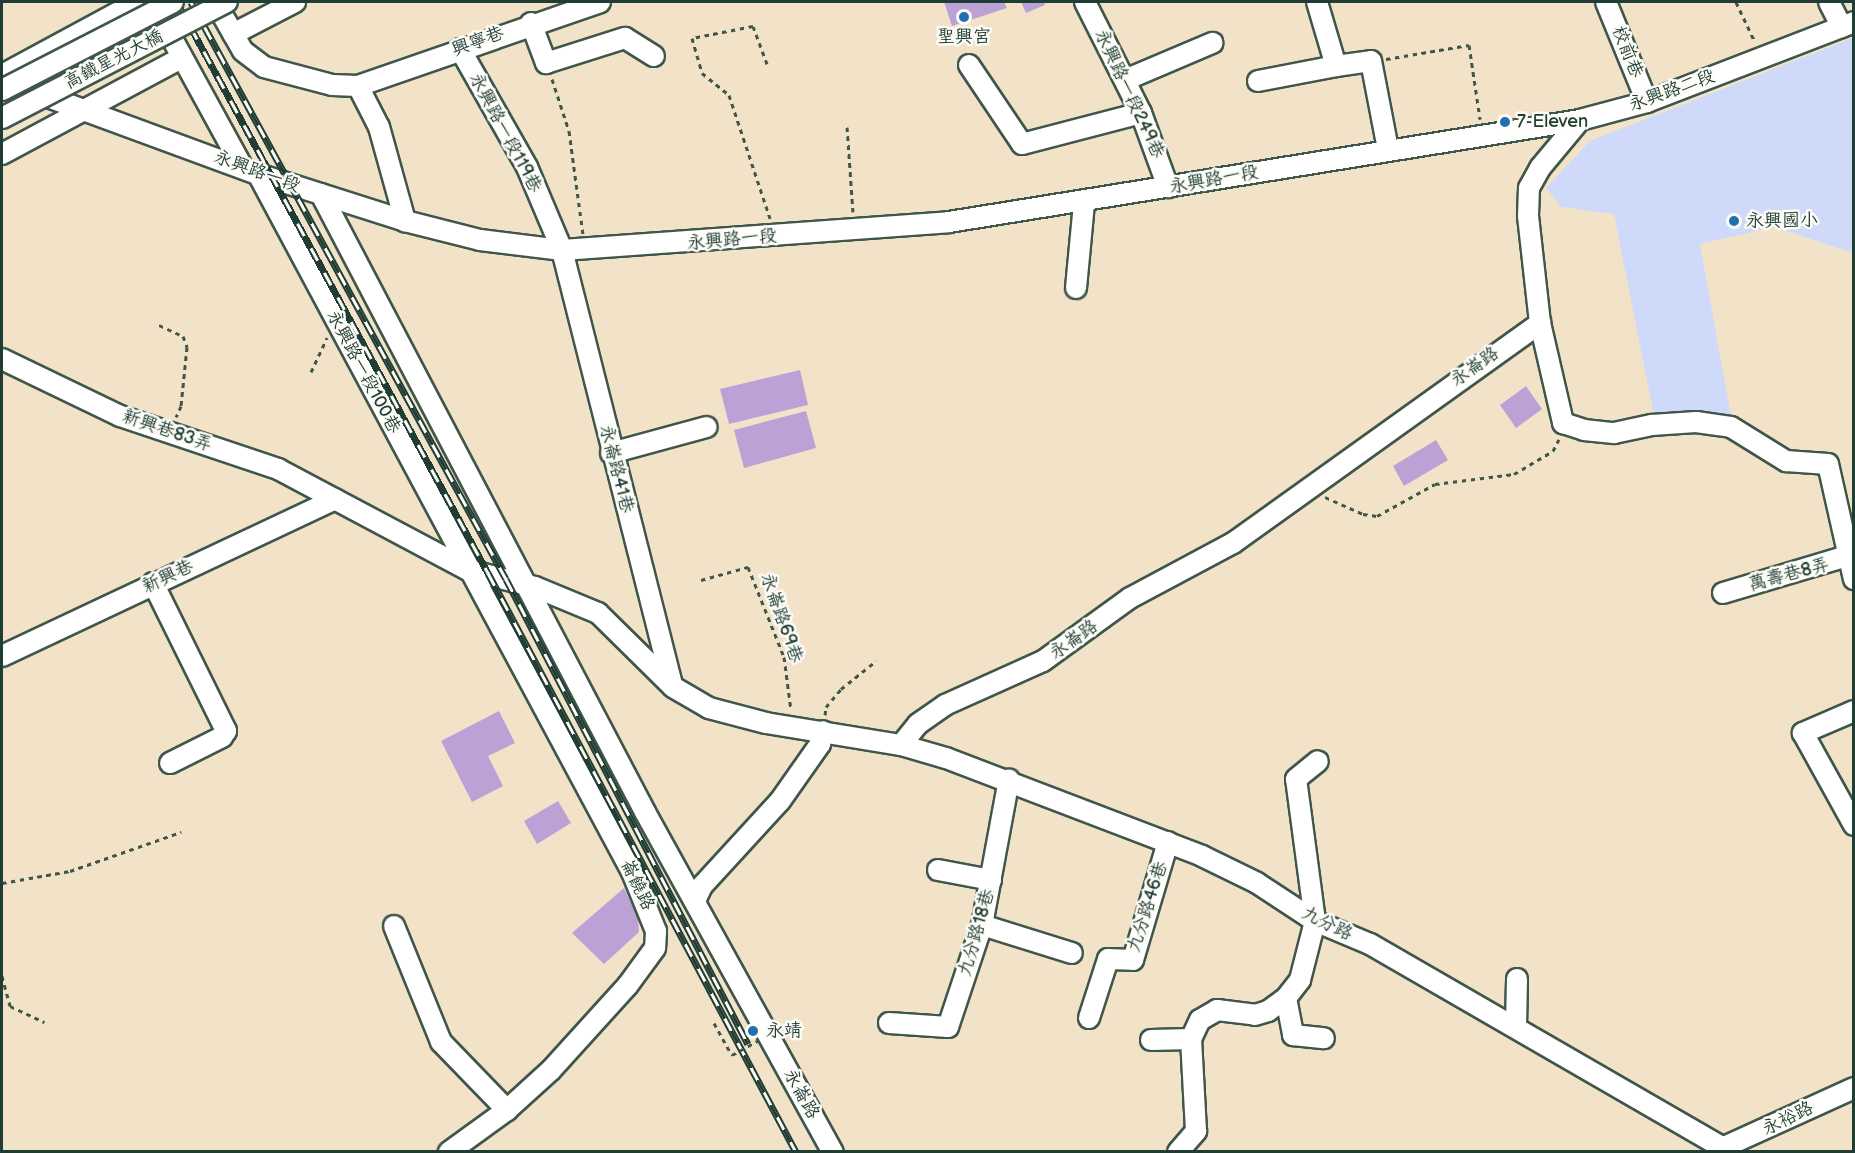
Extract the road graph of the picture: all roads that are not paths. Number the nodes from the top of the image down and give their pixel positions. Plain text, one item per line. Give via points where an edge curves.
1 (136, 2) edge
2 (152, 2) edge
3 (173, 2) edge
4 (215, 2) edge
5 (227, 2) edge
6 (295, 2) edge
7 (600, 2) edge
8 (1085, 2) edge
9 (1317, 2) edge
10 (1606, 2) edge
11 (1829, 2) edge
12 (531, 23) junction
13 (1848, 24) edge
14 (234, 34) junction
15 (1212, 44) dead end
16 (460, 50) junction
17 (654, 56) dead end
18 (181, 58) junction
19 (969, 65) dead end
20 (1336, 66) junction
21 (2, 75) edge
22 (2, 79) edge
23 (1125, 80) junction
24 (1258, 81) dead end
25 (358, 86) junction
26 (2, 90) edge
27 (1647, 102) junction
28 (85, 110) junction
29 (1142, 113) junction
30 (2, 118) edge
31 (1580, 120) junction
32 (1482, 133) joint
33 (1388, 149) junction
34 (2, 154) edge
35 (251, 171) junction
36 (1168, 188) junction
37 (321, 194) junction
38 (1084, 203) junction
39 (405, 220) junction
40 (562, 250) junction
41 (1076, 288) dead end
42 (1540, 323) junction
43 (2, 359) edge
44 (707, 427) dead end
45 (611, 453) junction
46 (335, 499) junction
47 (1850, 556) edge
48 (468, 570) junction
49 (1854, 579) edge
50 (153, 583) junction
51 (526, 586) junction
52 (1723, 593) dead end
53 (2, 656) edge
54 (673, 687) junction
55 (1854, 711) edge
56 (823, 731) junction
57 (901, 745) junction
58 (1318, 761) dead end
59 (170, 763) dead end
60 (1009, 779) junction
61 (1854, 825) edge
62 (1168, 842) junction
63 (938, 870) dead end
64 (991, 880) junction
65 (695, 901) junction
66 (1315, 921) junction
67 (982, 925) junction
68 (394, 926) dead end
69 (1072, 953) dead end
70 (1517, 980) dead end
71 (1286, 998) junction
72 (1089, 1018) dead end
73 (890, 1023) dead end
74 (1516, 1027) junction
75 (1324, 1038) dead end
76 (1191, 1039) junction
77 (1151, 1040) dead end
78 (1854, 1088) edge
79 (507, 1110) junction
80 (1726, 1150) edge
81 (449, 1152) edge
82 (832, 1152) edge
83 (1178, 1152) edge

1 - 21 street
2 - 18 street, 永興路一段100巷
3 - 26 street, 高鐵星光大橋, bridge
4 - 14 street
5 - 30 street, 高鐵星光大橋, bridge
6 - 14 street
7 - 12 street, 興寧巷
8 - 23 street, 永興路一段249巷
9 - 20 street
10 - 27 street, 校前巷
11 - 13 street
12 - 16 street, 興寧巷
12 - 17 street via 546,63 625,38
13 - 27 street, 永興路二段
14 - 25 street via 243,51 264,67 332,85
15 - 23 street
16 - 25 street, 興寧巷
16 - 40 street, 永興路一段119巷 via 527,167
18 - 28 street
18 - 35 street, 永興路一段100巷
19 - 29 street via 1022,144
20 - 24 street
20 - 33 street via 1371,61
22 - 28 street, 永興路一段
23 - 29 street, 永興路一段249巷
25 - 39 street via 379,127
27 - 31 street, 永興路二段
28 - 34 street
28 - 35 street, 永興路一段
29 - 36 street, 永興路一段249巷
31 - 32 street, 永興路二段
31 - 42 street via 1529,188 1528,216
32 - 33 street, 永興路一段
33 - 36 street, 永興路一段
35 - 37 street, 永興路一段
35 - 48 street, 永興路一段100巷
36 - 38 street, 永興路一段
37 - 39 street, 永興路一段
37 - 51 street, 永崙路
38 - 40 street, 永興路一段 via 949,222
38 - 41 street
39 - 40 street, 永興路一段 via 480,240
40 - 45 street, 永崙路41巷
42 - 47 street via 1563,423 1614,433 1696,422 1731,427 1786,461 1828,464
42 - 57 street, 永崙路 via 1233,543 1130,598 1043,661 945,705 918,724
43 - 46 street, 新興巷83弄 via 120,416 278,469
44 - 45 street
45 - 54 street, 永崙路41巷
46 - 48 street, 新興巷83弄
46 - 50 street, 新興巷
47 - 49 street
47 - 52 street, 萬壽巷8弄
48 - 51 street, 新興巷83弄
48 - 79 street, 崙饒路 via 632,872 657,931 655,948 628,985 551,1070
50 - 53 street, 新興巷
50 - 59 street via 226,731 222,737
51 - 54 street, 新興巷83弄 via 598,613
51 - 65 street, 永崙路
54 - 56 street, 新興巷83弄 via 709,708
55 - 61 street via 1803,733
56 - 57 street
56 - 65 street via 820,744 780,801 702,886
57 - 60 street, 九分路
58 - 66 street via 1296,779
60 - 62 street, 九分路
60 - 64 street, 九分路18巷
62 - 66 street, 九分路 via 1257,883
62 - 72 street, 九分路46巷 via 1133,960 1108,959
63 - 64 street
64 - 67 street, 九分路18巷
65 - 82 street, 永崙路
66 - 71 street via 1300,980
66 - 74 street, 九分路 via 1370,944
67 - 69 street
67 - 73 street, 九分路18巷 via 948,1027
68 - 79 street via 441,1042
70 - 74 street
71 - 75 street via 1293,1035
71 - 76 street via 1255,1015 1217,1010 1207,1013
74 - 80 street, 九分路
76 - 77 street
76 - 83 street via 1196,1131
78 - 80 street, 永裕路
79 - 81 street, 崙饒路

